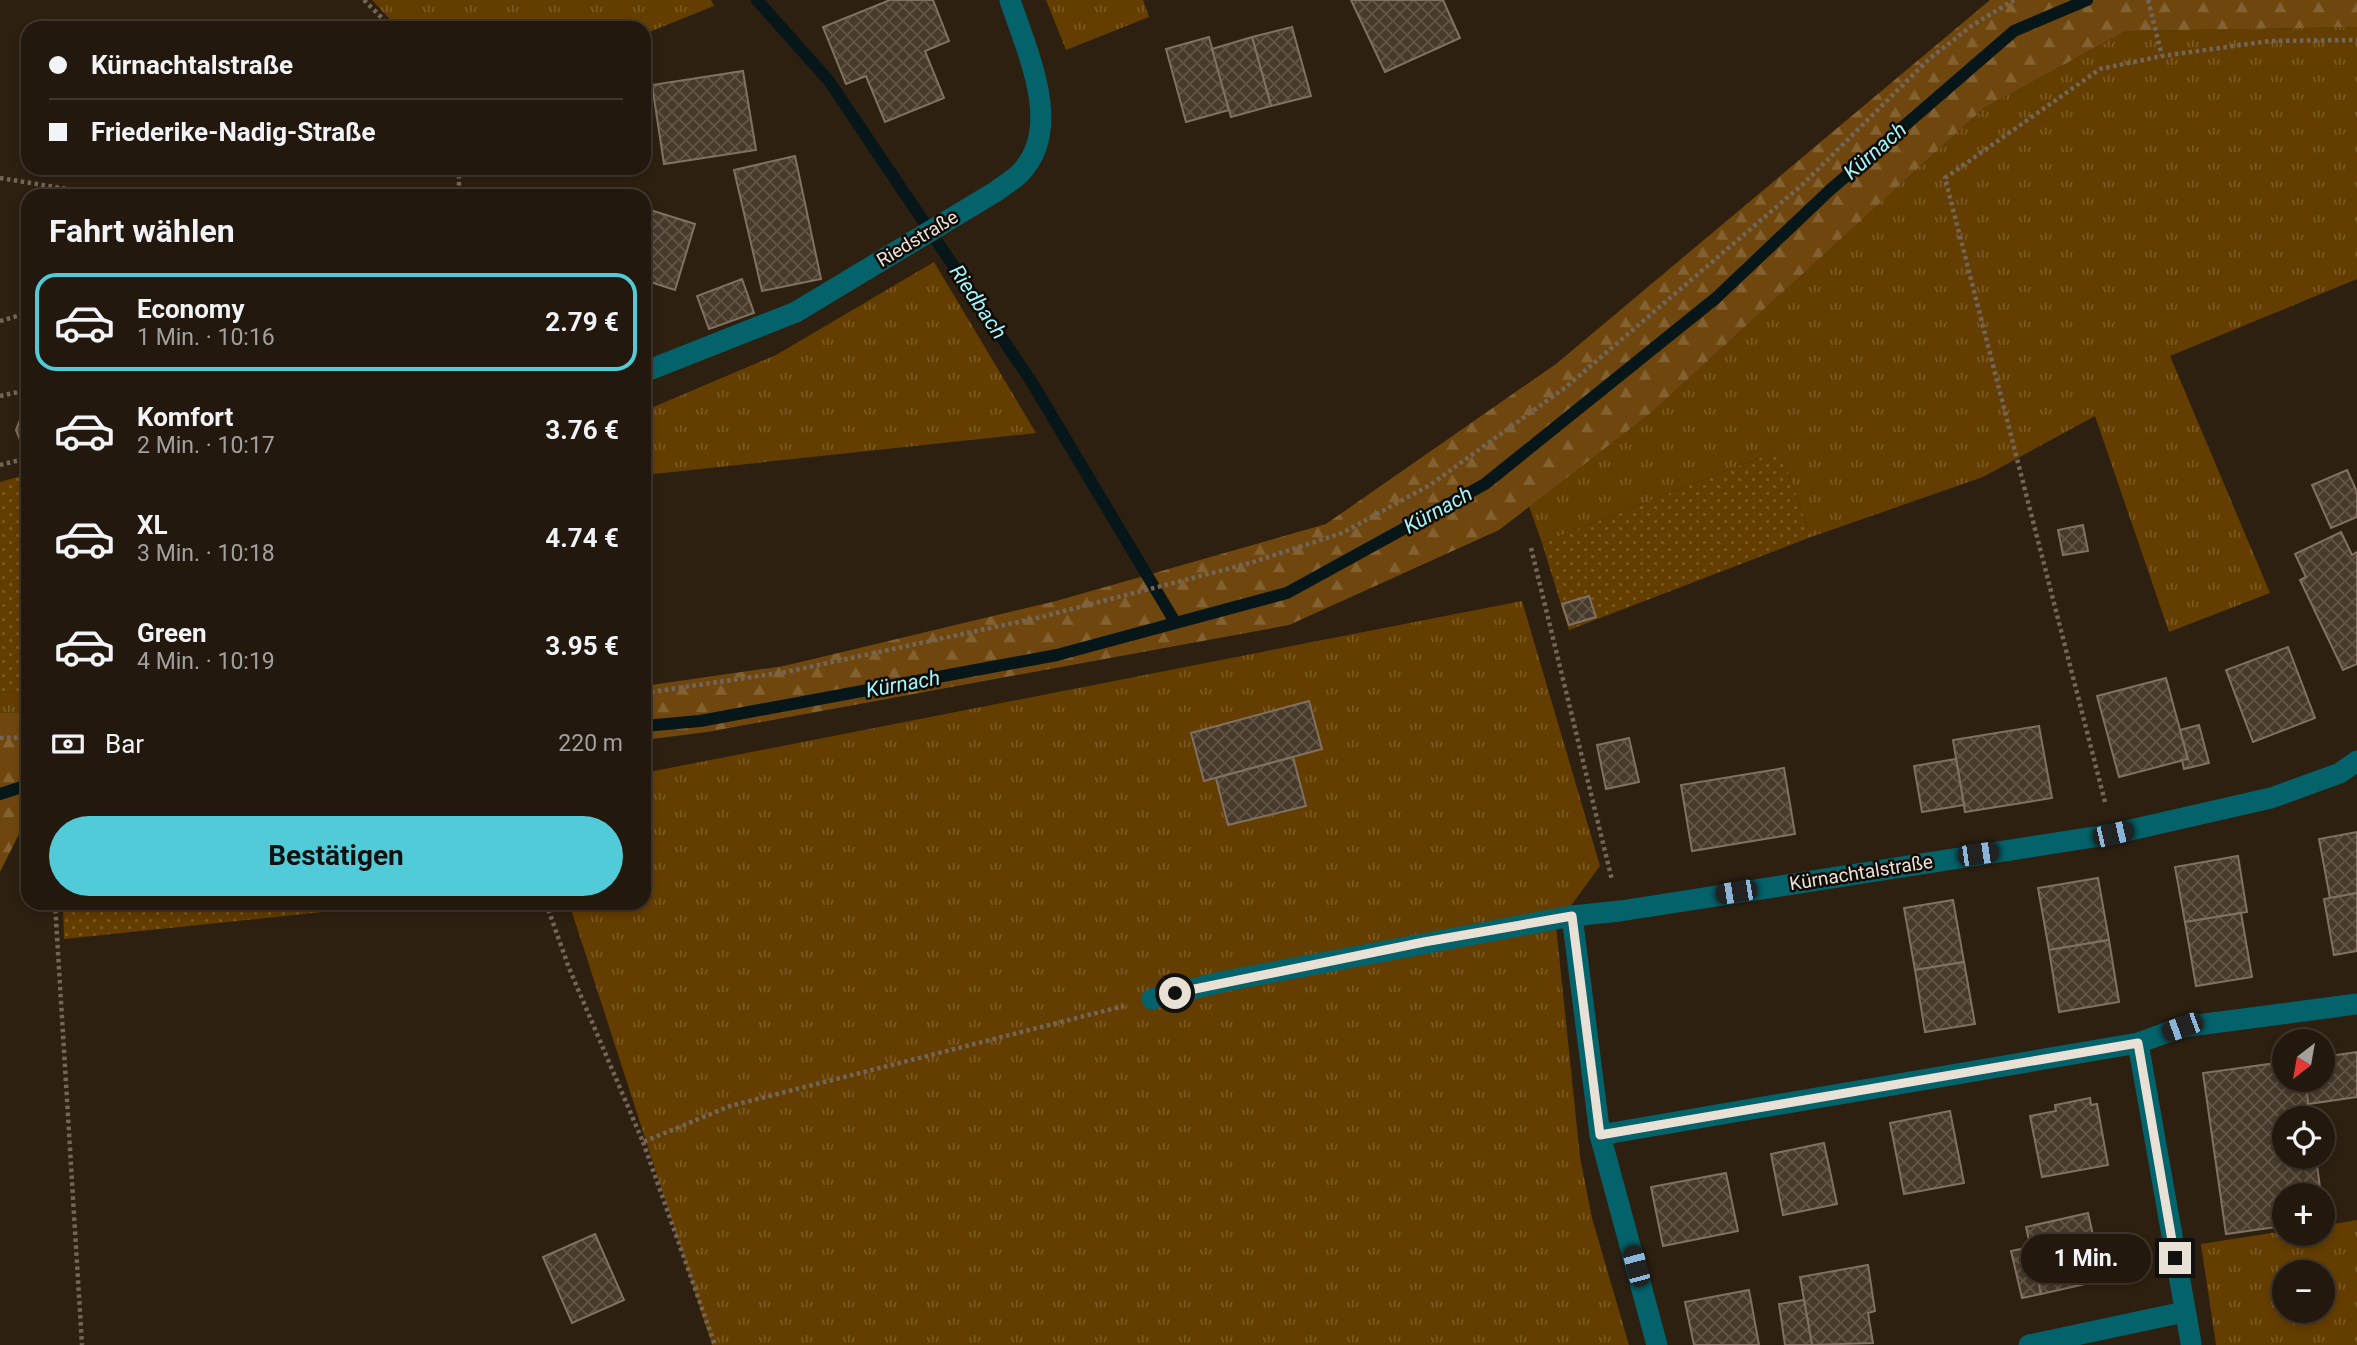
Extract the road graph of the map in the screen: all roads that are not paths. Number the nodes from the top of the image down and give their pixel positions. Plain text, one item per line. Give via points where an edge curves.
1 (1010, 0) edge
2 (651, 369) edge
3 (2357, 761) edge
4 (1572, 916) junction
5 (1152, 999) road end
6 (2357, 1004) edge
7 (2138, 1043) junction
8 (1600, 1135) junction
9 (2184, 1312) junction
10 (2191, 1343) edge
11 (1657, 1345) edge
12 (2029, 1345) edge

1 - 2 street, Riedstraße via 1043,103 1039,138 1023,172 796,312
3 - 4 street, Kürnachtalstraße via 2340,773 2271,799 2113,834
4 - 5 street, Kürnachtalstraße
4 - 8 street
6 - 7 street via 2182,1027
7 - 8 street
7 - 9 street
8 - 11 street
9 - 10 street
9 - 12 street

